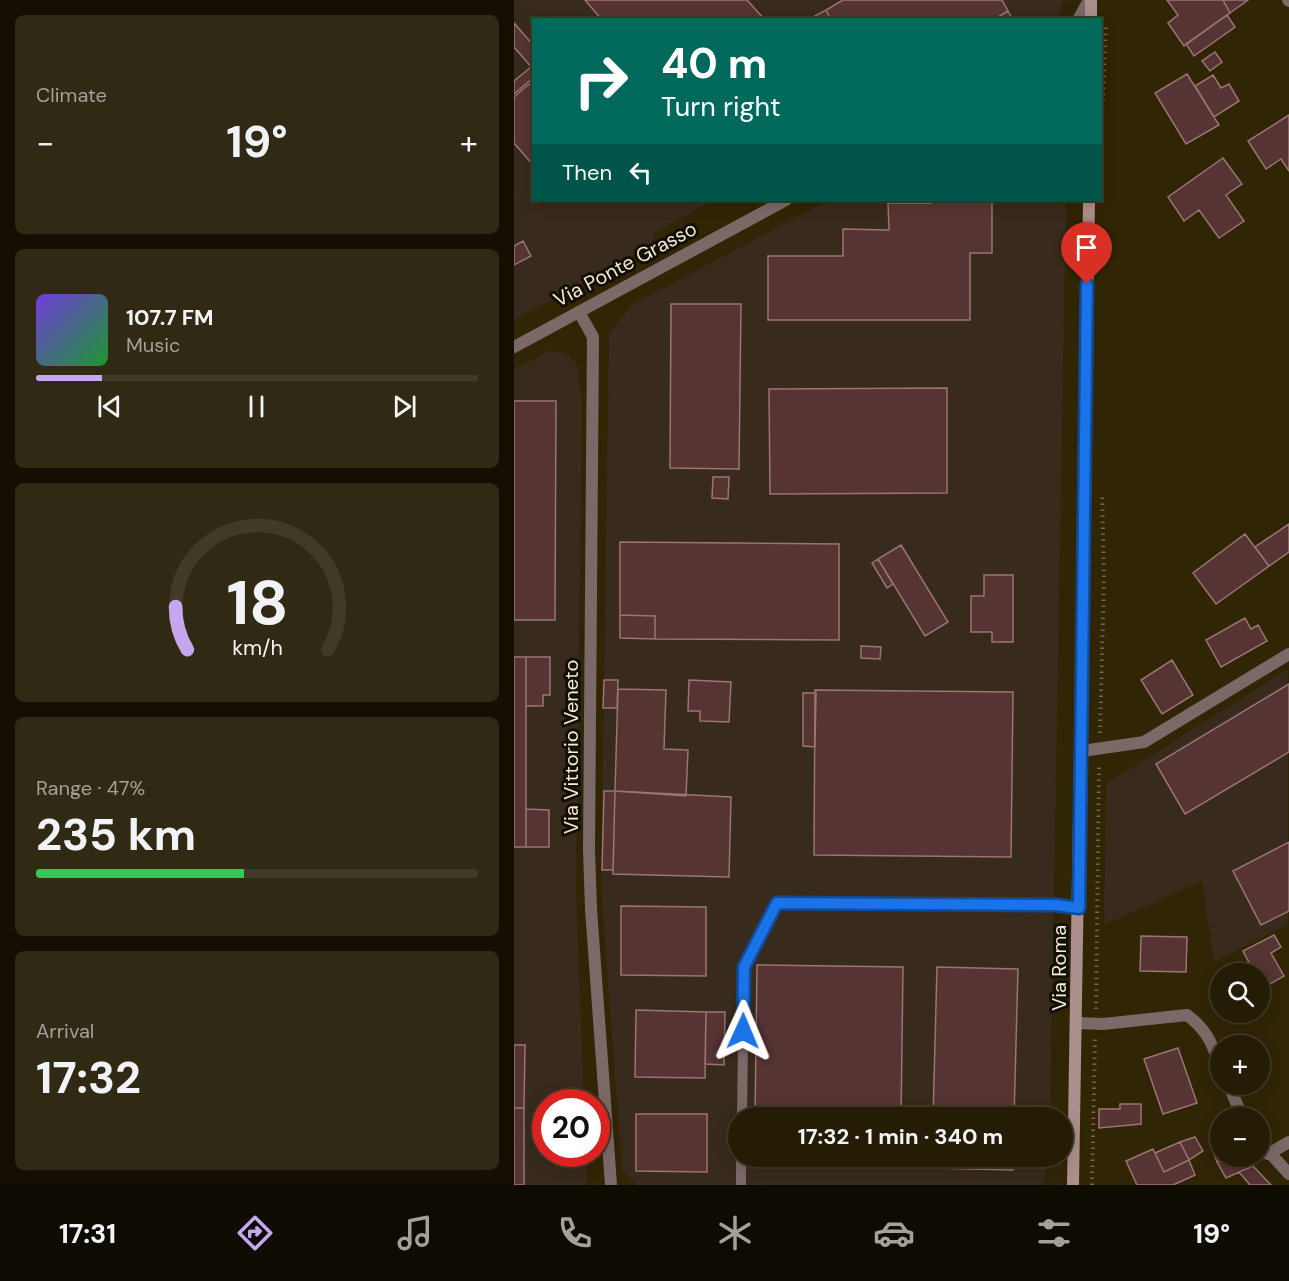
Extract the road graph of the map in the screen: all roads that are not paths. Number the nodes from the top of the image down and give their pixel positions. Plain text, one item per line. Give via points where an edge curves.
1 (1090, 0) edge
2 (1079, 18) edge
3 (1091, 18) edge
4 (784, 201) edge
5 (1089, 201) edge
6 (579, 312) junction
7 (514, 347) edge
8 (1288, 654) edge
9 (1082, 751) junction
10 (1079, 908) junction
11 (1078, 1023) junction
12 (1210, 1037) edge
13 (742, 1107) edge
14 (1288, 1142) edge
15 (1270, 1153) edge
16 (1270, 1156) edge
17 (741, 1167) edge
18 (1288, 1174) edge
19 (611, 1185) edge
20 (741, 1185) edge
21 (1073, 1185) edge

1 - 2 street
1 - 3 main road
4 - 6 street, Via Ponte Grasso
5 - 9 main road, Via Roma
6 - 7 street, Via Ponte Grasso
6 - 19 street, Via Vittorio Veneto via 593,337 590,874
8 - 9 street via 1144,742
9 - 10 main road, Via Roma
10 - 11 main road, Via Roma
10 - 13 lane via 777,903 744,967
11 - 12 street via 1187,1015
11 - 21 main road, Via Roma
14 - 15 street
16 - 18 street
17 - 20 lane

